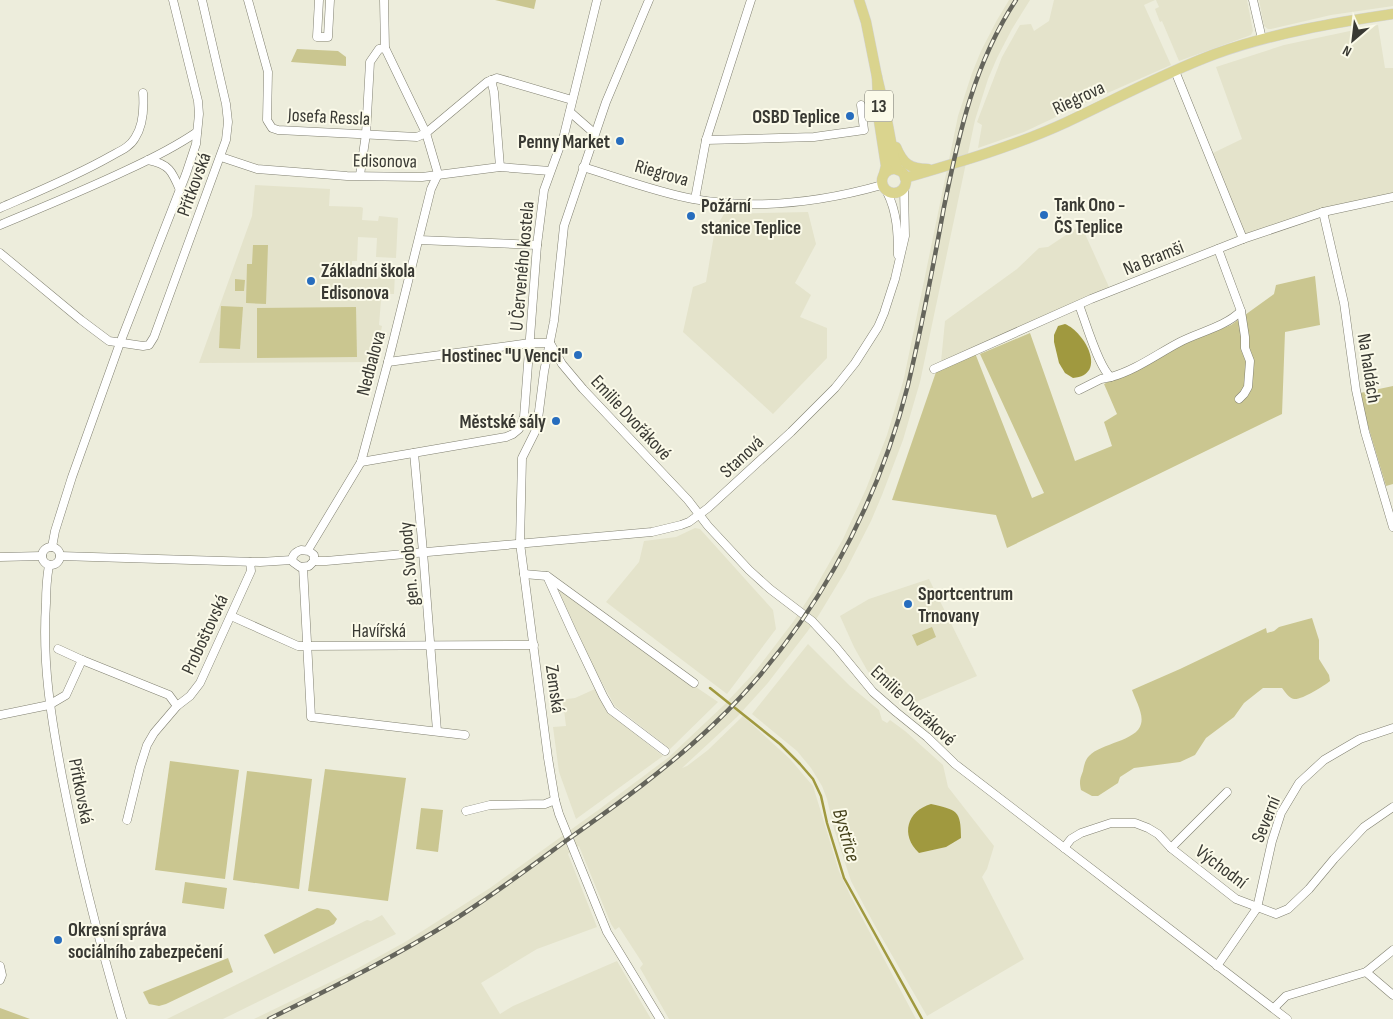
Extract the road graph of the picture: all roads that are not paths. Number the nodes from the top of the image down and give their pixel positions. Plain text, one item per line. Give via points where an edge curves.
1 (173, 0) edge
2 (202, 0) edge
3 (248, 0) edge
4 (319, 0) edge
5 (330, 0) edge
6 (384, 0) edge
7 (597, 0) edge
8 (649, 0) edge
9 (751, 0) edge
10 (859, 0) edge
11 (1253, 0) edge
12 (1393, 14) edge
13 (1262, 39) junction
14 (385, 48) junction
15 (1174, 72) junction
16 (877, 77) junction
17 (491, 80) junction
18 (143, 93) dead end
19 (572, 100) junction
20 (861, 105) dead end
21 (570, 112) junction
22 (886, 115) junction
23 (197, 132) junction
24 (426, 133) junction
25 (594, 133) junction
26 (366, 134) junction
27 (706, 140) junction
28 (221, 157) junction
29 (148, 160) junction
30 (500, 167) junction
31 (583, 167) junction
32 (940, 168) junction
33 (898, 170) junction
34 (550, 171) junction
35 (438, 174) junction
36 (884, 174) junction
37 (360, 175) junction
38 (905, 183) junction
39 (885, 188) junction
40 (180, 190) junction
41 (1393, 197) edge
42 (695, 199) junction
43 (0, 208) edge
44 (1323, 212) junction
45 (0, 225) edge
46 (1243, 239) junction
47 (419, 240) junction
48 (537, 245) junction
49 (1218, 249) junction
50 (0, 254) edge
51 (898, 267) junction
52 (1079, 304) junction
53 (1241, 311) junction
54 (120, 343) junction
55 (550, 343) junction
56 (530, 344) junction
57 (388, 362) junction
58 (934, 369) dead end
59 (1111, 377) junction
60 (1079, 390) dead end
61 (1239, 399) dead end
62 (414, 453) junction
63 (361, 462) junction
64 (700, 516) junction
65 (1393, 527) edge
66 (520, 543) junction
67 (52, 547) junction
68 (308, 550) junction
69 (423, 552) junction
70 (42, 556) junction
71 (60, 556) junction
72 (0, 557) edge
73 (292, 560) junction
74 (314, 561) junction
75 (250, 562) junction
76 (49, 565) junction
77 (303, 567) junction
78 (524, 574) junction
79 (547, 576) junction
80 (231, 616) junction
81 (534, 645) junction
82 (308, 646) junction
83 (431, 646) junction
84 (58, 649) dead end
85 (82, 660) junction
86 (694, 682) dead end
87 (50, 705) junction
88 (176, 706) junction
89 (0, 715) edge
90 (1393, 728) edge
91 (436, 731) junction
92 (465, 734) dead end
93 (665, 751) dead end
94 (1227, 792) dead end
95 (555, 800) junction
96 (1393, 807) edge
97 (466, 811) dead end
98 (127, 820) dead end
99 (1064, 848) junction
100 (1171, 848) junction
101 (1257, 908) junction
102 (1393, 950) edge
103 (0, 966) edge
104 (1217, 966) junction
105 (1366, 972) junction
106 (0, 980) edge
107 (1393, 995) edge
108 (1274, 1008) junction
109 (122, 1019) edge
110 (660, 1019) edge
111 (1287, 1019) edge

1 - 23 street, Přítkovská via 198,101
2 - 28 street, Přítkovská via 226,104 228,122
3 - 26 street, Josefa Ressla via 268,72 267,120 272,128
4 - 5 street via 317,37 328,38
6 - 14 street
7 - 19 street, U Červeného kostela
8 - 25 street, U Červeného kostela
9 - 27 street
10 - 16 main road, 13
11 - 13 street
12 - 13 main road, 13 via 1336,22
13 - 15 main road, Riegrova / 13
14 - 24 street
14 - 26 street via 379,50 370,62
15 - 32 main road, Riegrova / 13 via 1024,140
15 - 46 street
16 - 22 main road, 13
16 - 36 main road, 13 via 886,166
17 - 19 street via 499,79
17 - 24 street
17 - 30 street
18 - 43 street via 141,124 129,146
19 - 21 street, U Červeného kostela
20 - 27 street via 864,130 814,137
21 - 25 street
21 - 34 street, U Červeného kostela
22 - 32 main road, 13 via 904,162 916,168
22 - 33 main road, 13
23 - 29 street
23 - 40 street, Přítkovská
24 - 26 street, Josefa Ressla via 417,137
24 - 35 street
25 - 31 street, U Červeného kostela
26 - 37 street
27 - 42 street
28 - 37 street, Edisonova via 257,169
28 - 54 street, Přítkovská via 154,337 149,345
29 - 40 street via 168,167
29 - 45 street
30 - 34 street, Edisonova
30 - 35 street, Edisonova
31 - 42 street, Riegrova
31 - 55 street, U Červeného kostela via 564,226
32 - 38 main road, Riegrova / 13
33 - 36 main road via 892,169
33 - 38 main road, 13 via 903,173
34 - 48 street, U Červeného kostela via 544,190
35 - 37 street, Edisonova via 422,177
35 - 47 street, Nedbalova via 431,189
36 - 39 main road, 13
38 - 39 main road, 13 via 896,193
38 - 51 street, Stanová via 905,236
39 - 42 street, Riegrova via 821,199 751,204
39 - 51 street, Stanová via 897,222
40 - 54 street, Přítkovská
41 - 44 street, Na Bramši
44 - 46 street, Na Bramši
44 - 65 street, Na haldách via 1344,303 1365,432
46 - 49 street, Na Bramši
47 - 48 street
47 - 57 street, Nedbalova
48 - 56 street, U Červeného kostela
49 - 52 street, Na Bramši
49 - 53 street
50 - 54 street via 109,341
51 - 64 street, Stanová via 878,327 855,363 835,388
52 - 58 street, Na Bramši
52 - 59 street via 1102,364
53 - 59 street via 1231,319
53 - 61 street via 1250,366 1248,387
54 - 67 street, Přítkovská via 72,477
55 - 56 street, U Červeného kostela
55 - 64 street, Emilie Dvořákové via 562,364
55 - 66 street, Zemská via 538,424 522,458
56 - 57 street
56 - 62 street via 524,417 520,429 506,437
57 - 63 street, Nedbalova
59 - 60 street
62 - 63 street
62 - 69 street, gen. Svobody
63 - 68 street, Nedbalova
64 - 66 street, Stanová via 681,525 652,532
64 - 99 street, Emilie Dvořákové via 749,570 823,632 884,702 928,737 955,764
66 - 69 street, Stanová
66 - 78 street, Zemská
67 - 70 street via 43,551
67 - 71 street
68 - 73 street via 297,551
68 - 74 street via 314,555
69 - 74 street, Stanová
69 - 83 street, gen. Svobody
70 - 72 street
70 - 76 street
71 - 75 street
71 - 76 street via 56,564
73 - 75 street
73 - 77 street via 295,565
74 - 77 street
75 - 80 street, Proboštovská via 251,571
76 - 87 street, Přítkovská via 44,634
77 - 82 street
78 - 79 street
78 - 81 street, Zemská
79 - 86 street
79 - 93 street via 611,710
80 - 82 street, Havířská via 298,646
80 - 88 street, Proboštovská via 200,683
81 - 83 street, Havířská
81 - 95 street, Zemská
82 - 83 street, Havířská
82 - 91 street via 311,717
83 - 91 street, gen. Svobody
84 - 85 street
85 - 87 street via 66,695
85 - 88 street via 169,695
87 - 89 street
87 - 109 street, Přítkovská via 83,879
88 - 98 street, Proboštovská via 147,745
90 - 101 street, Severní via 1360,738 1324,760 1299,783 1281,813
91 - 92 street
94 - 100 street
95 - 97 street via 545,804 490,805
95 - 110 street, Zemská via 607,932
96 - 101 street, Východní via 1364,826 1288,910 1276,914
99 - 100 street, Východní via 1081,833 1123,822 1148,828
99 - 104 street, Emilie Dvořákové
100 - 101 street, Východní via 1236,899
101 - 104 street, Severní
102 - 105 street
103 - 106 street
104 - 108 street, Emilie Dvořákové
105 - 107 street
105 - 108 street via 1286,996
108 - 111 street, Emilie Dvořákové

